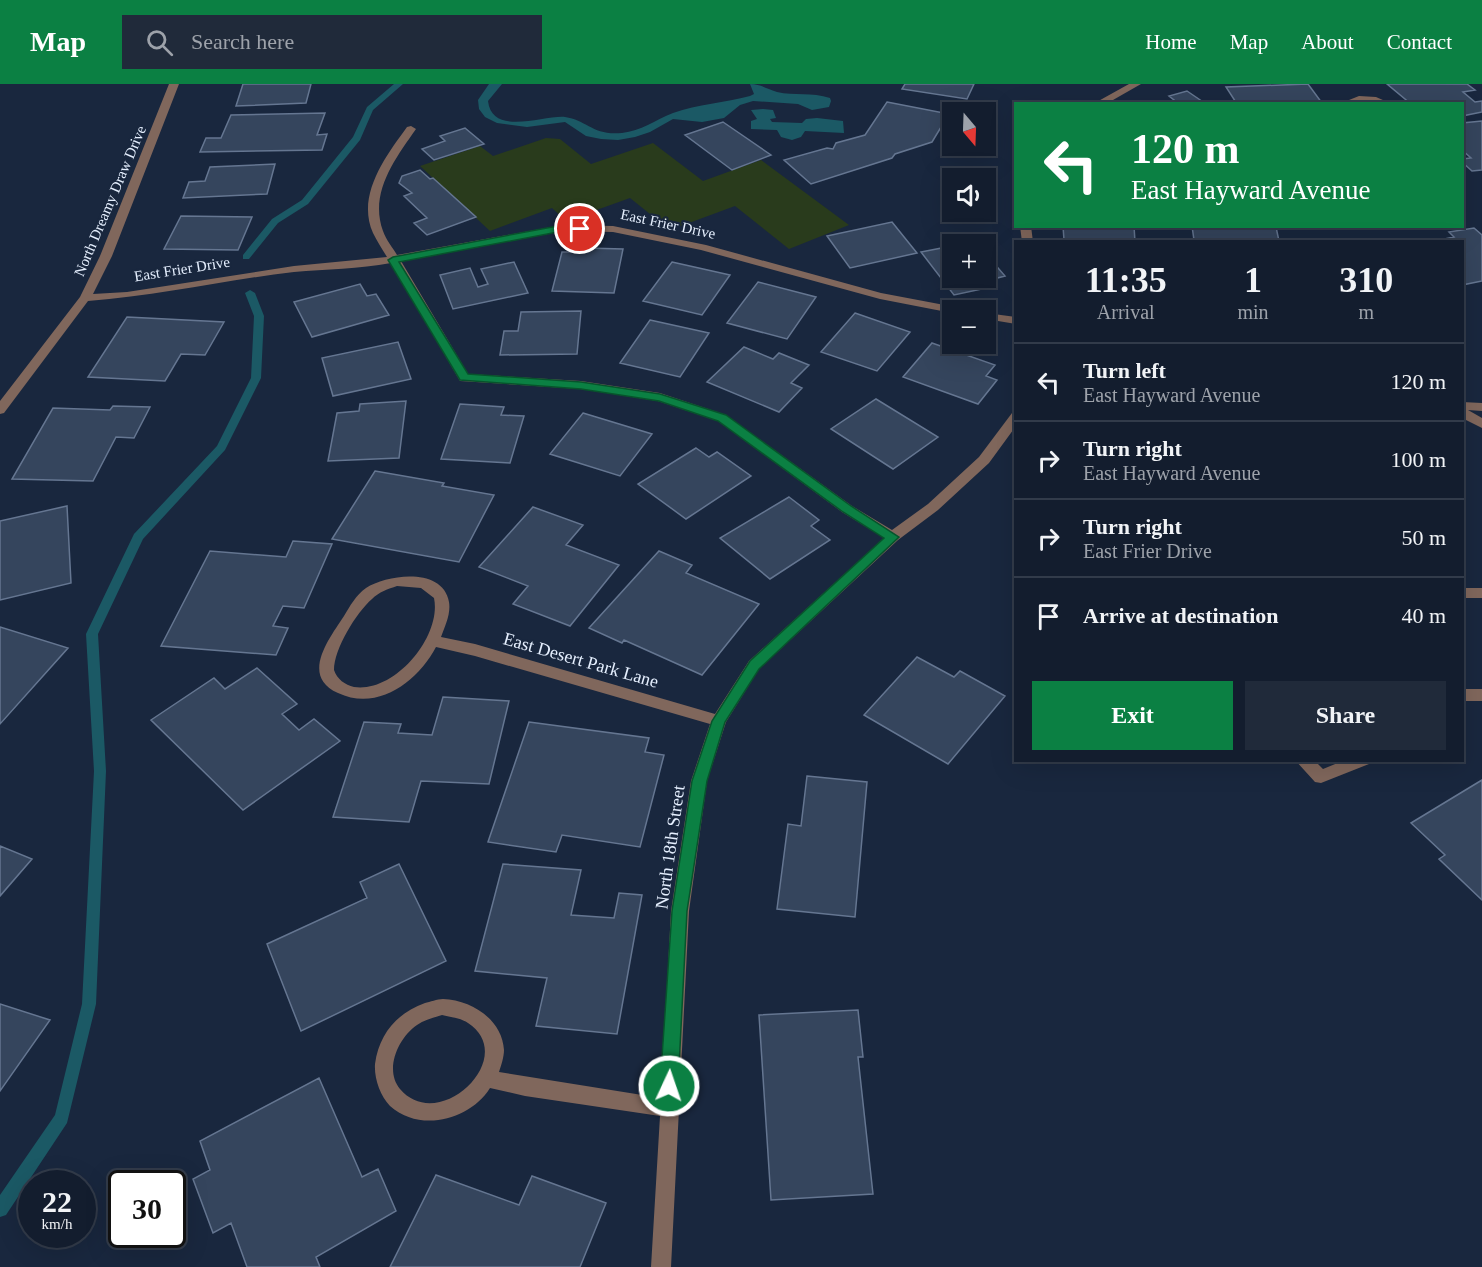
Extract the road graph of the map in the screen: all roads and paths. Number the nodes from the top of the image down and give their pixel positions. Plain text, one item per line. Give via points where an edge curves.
1 (174, 84) edge
2 (1136, 84) edge
3 (1102, 102) edge
4 (1349, 102) edge
5 (1382, 102) edge
6 (411, 129) dead end
7 (393, 260) junction
8 (85, 298) junction
9 (942, 308) edge
10 (996, 318) edge
11 (1014, 321) edge
12 (1464, 406) edge
13 (1482, 407) edge
14 (0, 410) edge
15 (1464, 413) edge
16 (1014, 419) edge
17 (1482, 424) edge
18 (892, 537) junction
19 (1464, 593) edge
20 (1482, 593) edge
21 (433, 641) junction
22 (1464, 695) edge
23 (1482, 695) edge
24 (719, 721) junction
25 (1305, 762) edge
26 (1358, 762) edge
27 (489, 1078) junction
28 (668, 1108) junction
29 (661, 1267) edge

1 - 8 street, North Dreamy Draw Drive via 106,256
2 - 3 street
4 - 5 street via 1364,95
6 - 7 street via 392,155 373,196 377,231
7 - 8 street, East Frier Drive via 269,272
7 - 9 street, East Frier Drive via 563,228 613,229 702,247 880,296
7 - 18 street via 464,378 581,385 660,397 722,418
8 - 14 street, North Dreamy Draw Drive
10 - 11 street
12 - 13 street
15 - 17 street
16 - 18 street, North 18th Street via 984,460 933,507
18 - 24 street, North 18th Street via 754,665
19 - 20 street
21 - 21 street via 443,607 439,594 422,583 397,581 379,587 359,604 330,651 326,672 330,680 348,691 376,692 407,674
21 - 24 street, East Desert Park Lane
22 - 23 street
24 - 28 street, North 18th Street via 699,781 680,911
25 - 26 street via 1321,777
27 - 27 street via 496,1046 491,1032 483,1021 458,1008 442,1007 406,1022 390,1041 384,1057 384,1074 391,1094 417,1111 451,1109 474,1096
27 - 28 street
28 - 29 street, North 18th Street

